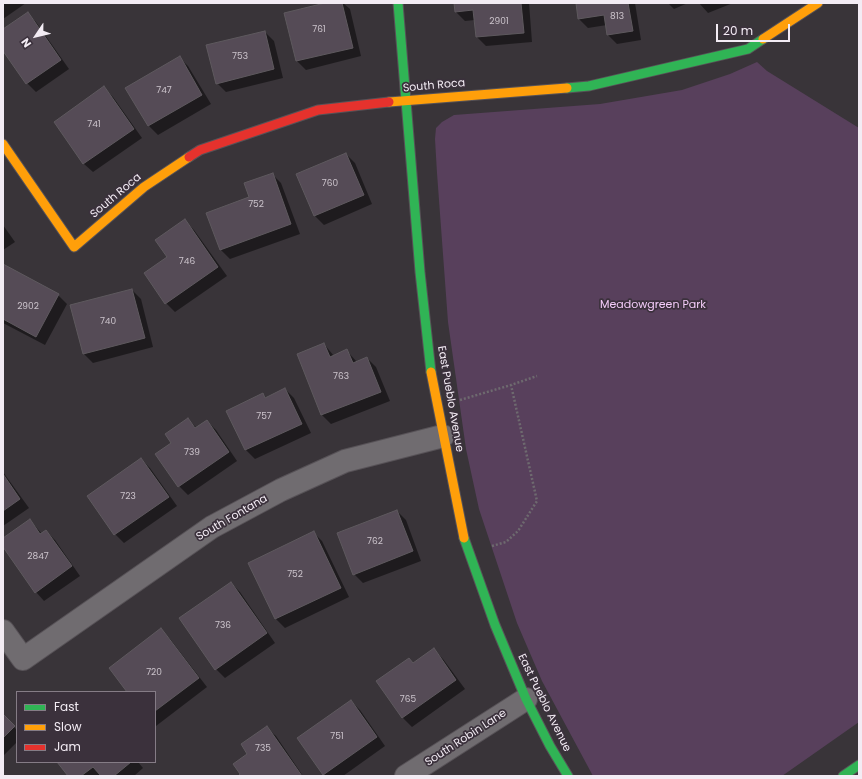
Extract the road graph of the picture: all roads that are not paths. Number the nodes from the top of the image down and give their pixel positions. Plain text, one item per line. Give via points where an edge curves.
1 (398, 3) edge
2 (818, 3) edge
3 (407, 100) junction
4 (3, 144) edge
5 (443, 436) junction
6 (3, 631) edge
7 (526, 699) junction
8 (859, 765) edge
9 (406, 776) edge
10 (568, 776) edge
11 (843, 776) edge

1 - 3 street, East Pueblo Avenue
2 - 3 street, South Roca via 748,49 589,86
3 - 4 street, South Roca via 318,110 200,150 144,187 74,247
3 - 5 street, East Pueblo Avenue via 420,272 437,408
5 - 6 street, South Fontana via 345,461 274,494 212,527 23,659
5 - 7 street, East Pueblo Avenue via 468,552
7 - 9 street, South Robin Lane
7 - 10 street, East Pueblo Avenue
8 - 11 street

